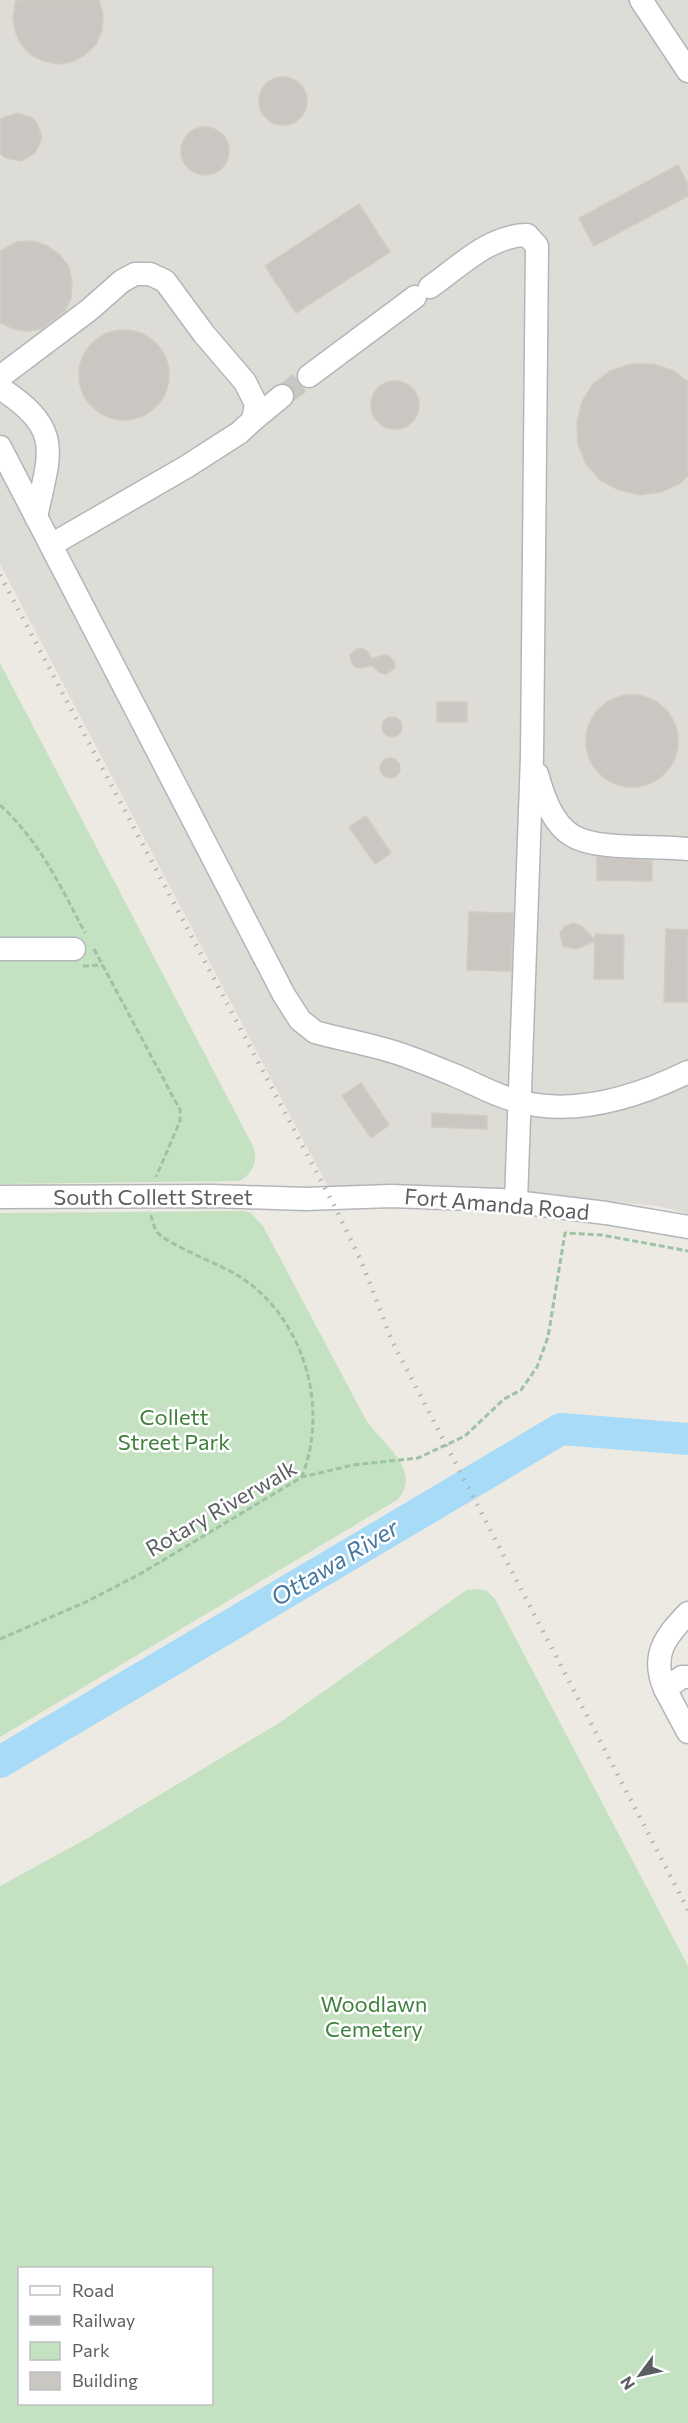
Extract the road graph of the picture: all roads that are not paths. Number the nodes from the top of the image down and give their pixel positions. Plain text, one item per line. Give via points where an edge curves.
1 (641, 0) edge
2 (688, 71) edge
3 (309, 376) tunnel mouth
4 (0, 377) edge
5 (0, 388) edge
6 (282, 396) tunnel mouth
7 (253, 420) junction
8 (0, 447) edge
9 (36, 517) junction
10 (51, 544) junction
11 (532, 756) junction
12 (688, 849) edge
13 (84, 943) road end
14 (0, 949) edge
15 (688, 1072) edge
16 (520, 1102) junction
17 (0, 1197) edge
18 (305, 1199) joint
19 (516, 1201) junction
20 (688, 1227) edge
21 (688, 1613) edge
22 (688, 1677) edge
23 (665, 1689) junction
24 (688, 1732) edge

1 - 2 street
3 - 11 street via 486,247 511,235 527,235 537,246
4 - 7 street via 122,281 135,274 150,274 165,281 245,382 256,404
5 - 9 street via 39,420 46,436 47,464
6 - 7 street
7 - 10 street via 186,467
8 - 9 street
9 - 10 street
10 - 16 street via 300,1020 315,1032 399,1054
11 - 12 street via 552,812 573,837 594,843
11 - 16 street
13 - 14 street
15 - 16 street via 602,1103 554,1107
16 - 19 street
17 - 18 street, South Collett Street
18 - 19 street, Fort Amanda Road via 391,1196
19 - 20 street, Fort Amanda Road
21 - 23 street via 662,1646 659,1667
22 - 23 street
23 - 24 street

